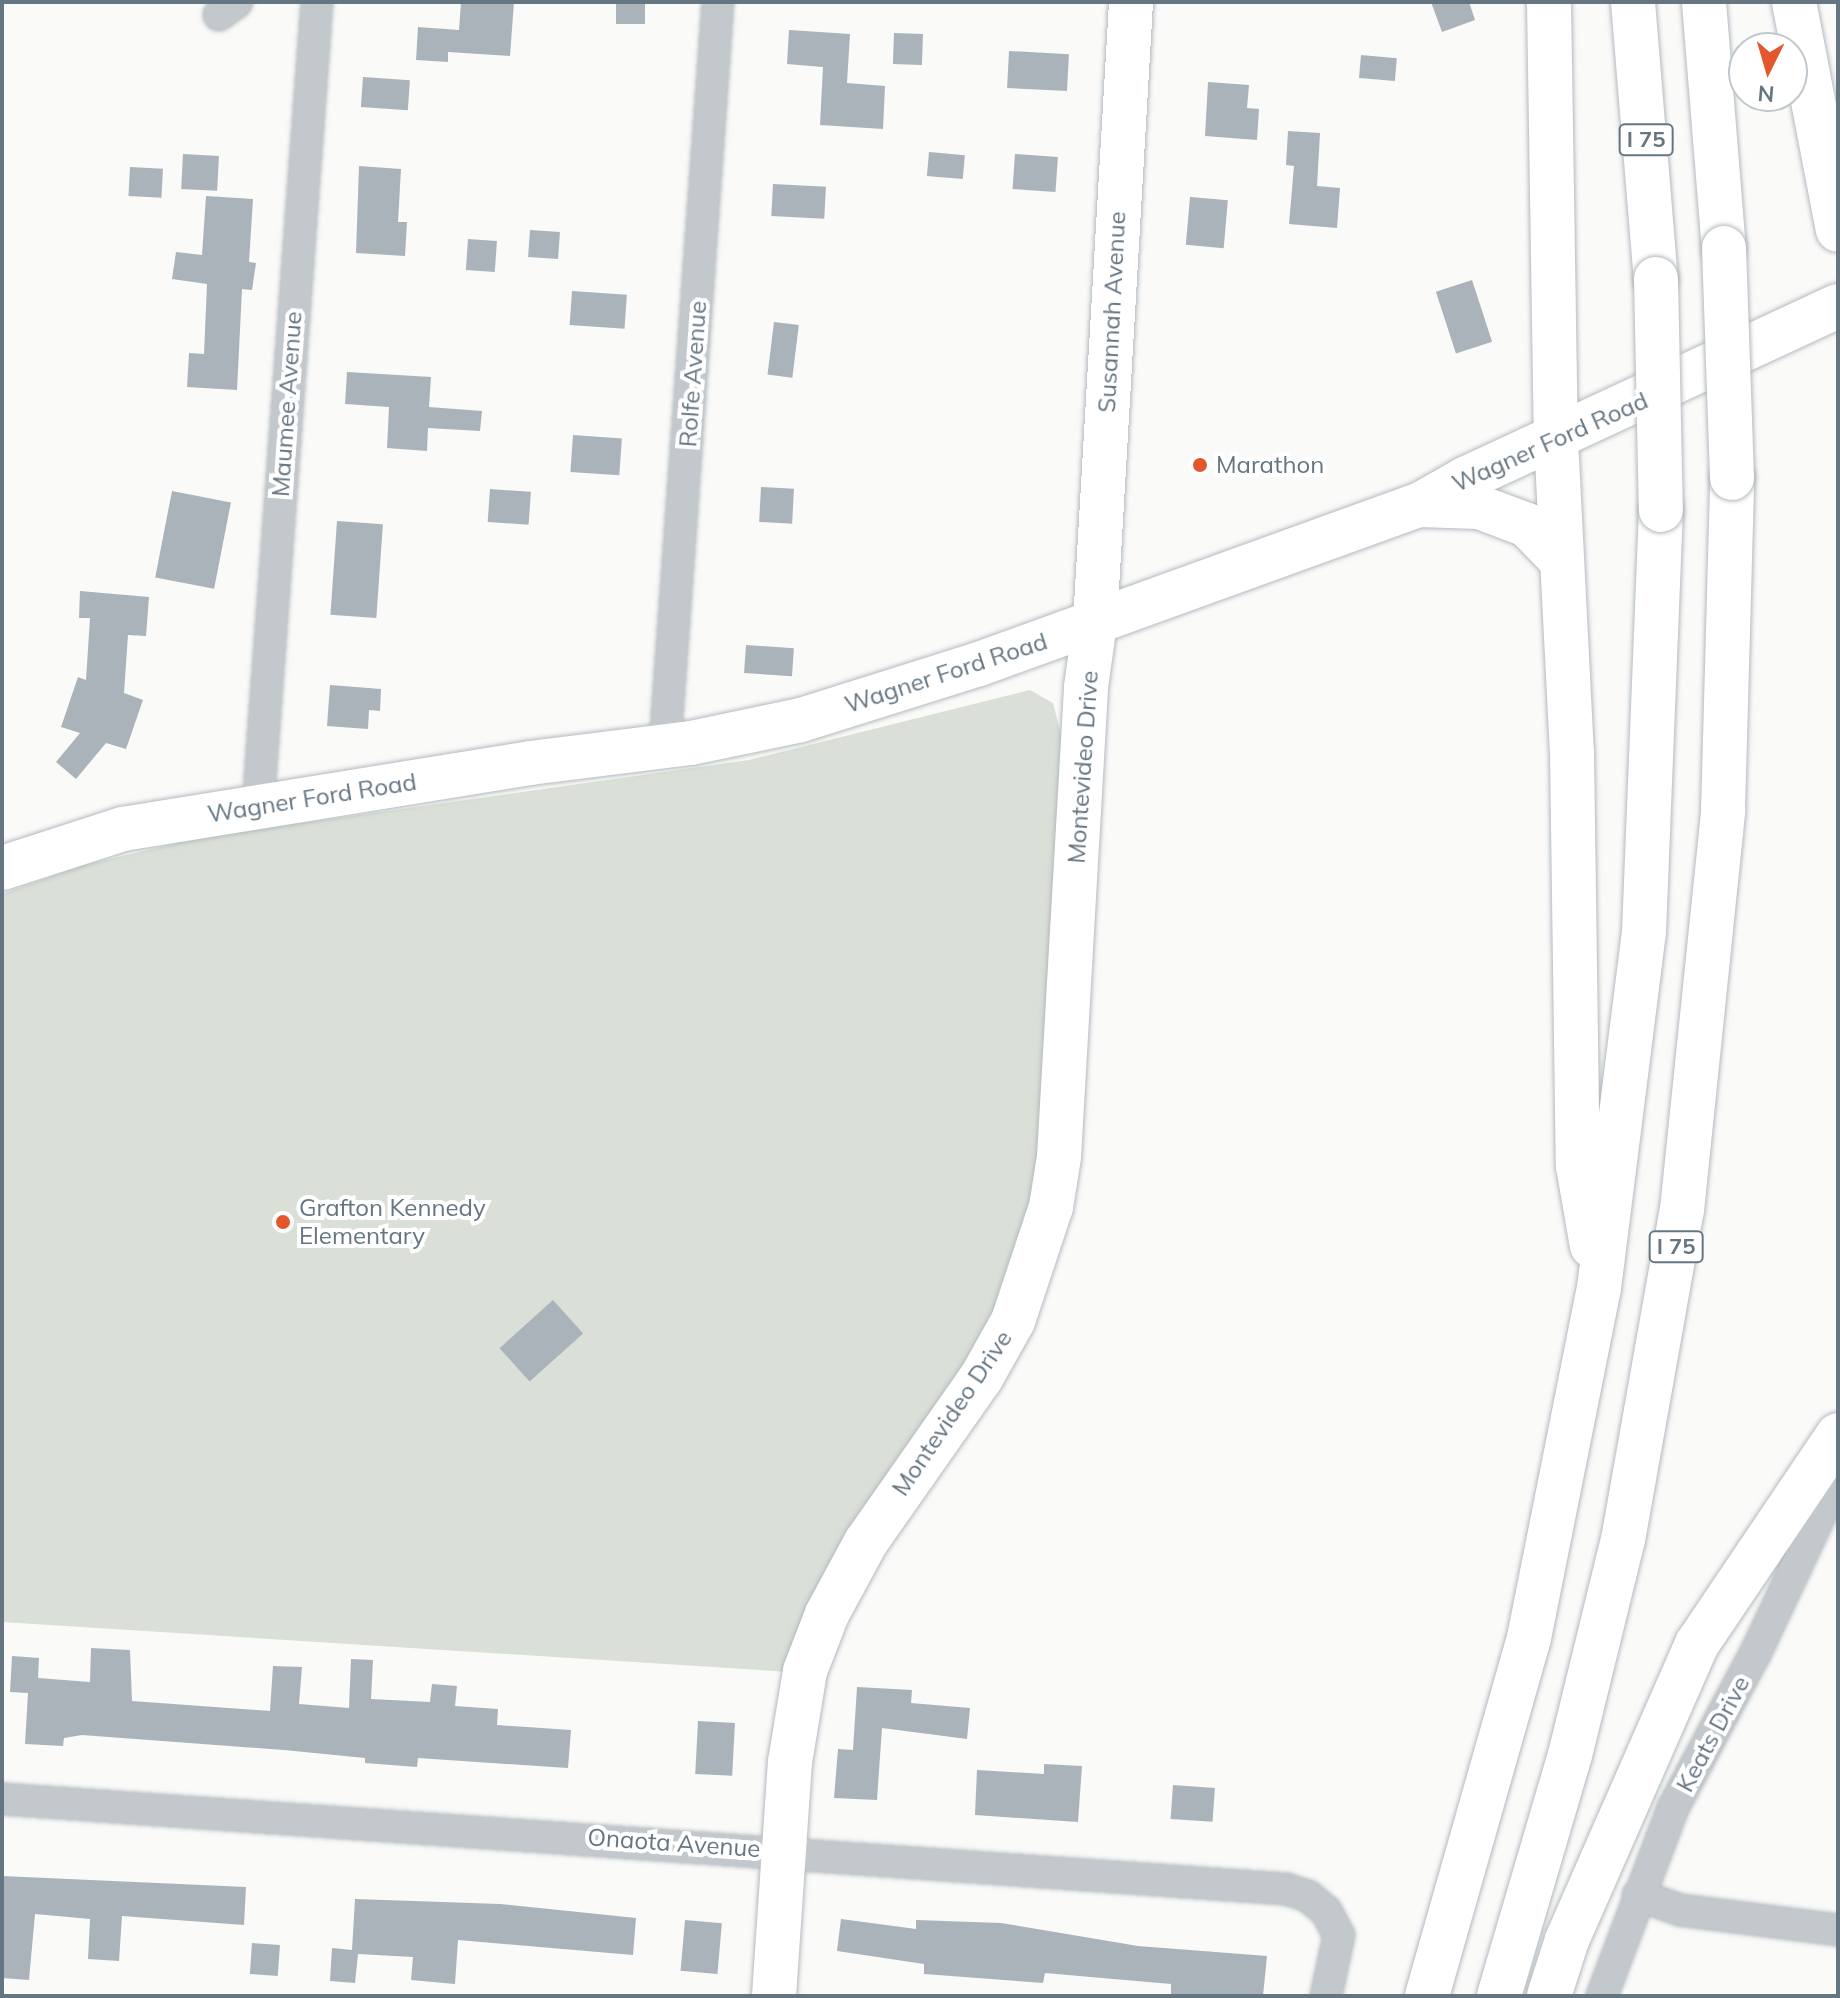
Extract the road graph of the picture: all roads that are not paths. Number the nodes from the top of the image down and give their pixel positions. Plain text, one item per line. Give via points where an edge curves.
1 (317, 2) edge
2 (718, 2) edge
3 (1131, 2) edge
4 (1549, 2) edge
5 (1633, 2) edge
6 (1704, 2) edge
7 (1794, 2) edge
8 (1838, 230) edge
9 (1838, 306) edge
10 (1556, 439) junction
11 (1419, 505) junction
12 (1561, 560) junction
13 (1095, 623) junction
14 (665, 746) junction
15 (258, 807) junction
16 (2, 868) edge
17 (1599, 1288) junction
18 (1838, 1435) edge
19 (1838, 1478) edge
20 (2, 1799) edge
21 (783, 1850) junction
22 (1638, 1895) junction
23 (1838, 1930) edge
24 (774, 1996) edge
25 (1326, 1996) edge
26 (1427, 1996) edge
27 (1499, 1996) edge
28 (1549, 1996) edge
29 (1602, 1996) edge

1 - 15 street, Maumee Avenue
2 - 14 street, Rolfe Avenue
3 - 13 main road, Susannah Avenue
4 - 10 main road
5 - 17 main road, I 75, bridge via 1656,279 1661,510 1655,742 1644,932
6 - 27 main road, I 75, bridge via 1724,248 1732,478 1723,810 1682,1210 1623,1540 1570,1755
7 - 8 main road
9 - 10 main road, Wagner Ford Road
10 - 11 main road, Wagner Ford Road via 1459,481
10 - 12 main road
11 - 12 main road via 1479,507 1527,525
11 - 13 main road, Wagner Ford Road
12 - 17 main road via 1572,752 1578,1166
13 - 14 main road, Wagner Ford Road via 801,720
13 - 21 main road, Montevideo Drive via 1086,687 1059,1157 1051,1207 1013,1321 981,1378 866,1542 827,1614 805,1671
14 - 15 main road, Wagner Ford Road
15 - 16 main road, Wagner Ford Road via 123,829
17 - 26 main road, I 75 via 1565,1480 1529,1638
18 - 28 main road via 1697,1644 1567,1940
19 - 22 street, Keats Drive via 1756,1652 1673,1808
20 - 21 street, Onaota Avenue
21 - 24 main road, Montevideo Drive
21 - 25 street, Onaota Avenue via 1286,1889 1308,1896 1333,1922 1338,1954
22 - 23 street via 1680,1910
22 - 29 street, Keats Drive

